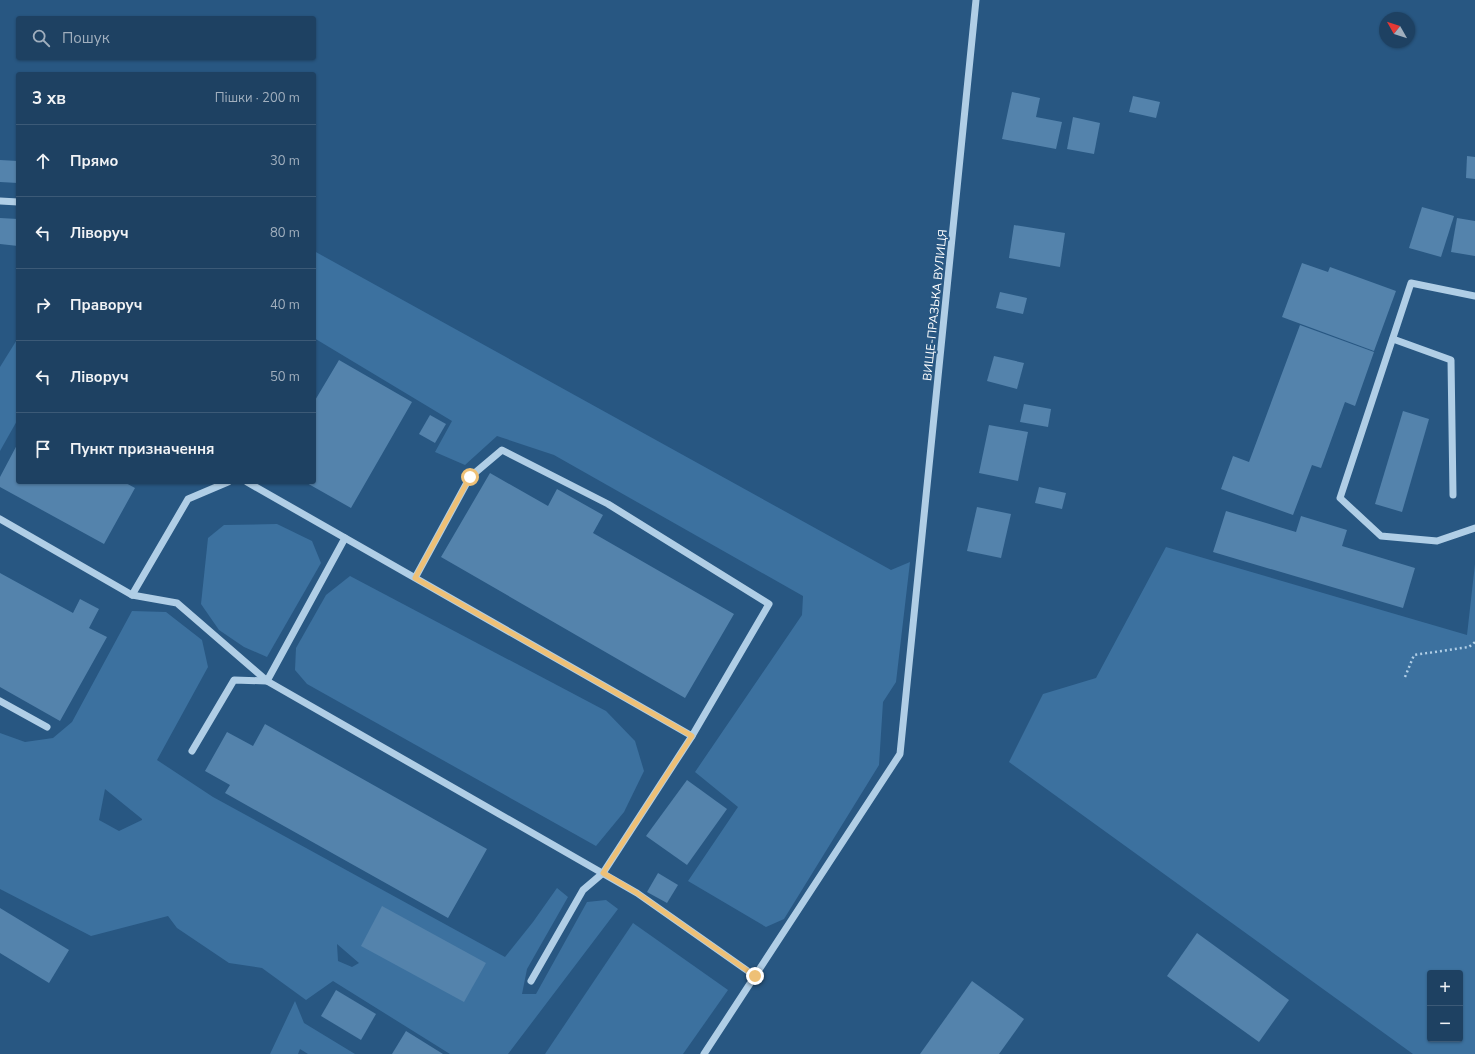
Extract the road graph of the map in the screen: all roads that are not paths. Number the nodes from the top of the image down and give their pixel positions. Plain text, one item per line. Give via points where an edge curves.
1 (976, 0) edge
2 (0, 201) edge
3 (16, 202) edge
4 (1475, 296) edge
5 (1393, 339) junction
6 (223, 484) edge
7 (250, 484) edge
8 (1453, 495) dead end
9 (0, 519) edge
10 (1475, 528) edge
11 (345, 538) junction
12 (415, 578) junction
13 (132, 595) junction
14 (267, 681) junction
15 (0, 700) edge
16 (47, 727) dead end
17 (692, 736) junction
18 (192, 751) dead end
19 (603, 873) junction
20 (755, 976) junction
21 (531, 981) dead end
22 (704, 1054) edge

1 - 20 street, ВИЩЕ-ПРАЗЬКА ВУЛИЦЯ via 900,754
2 - 3 street
4 - 5 street via 1411,283
5 - 8 street via 1451,360
5 - 10 street via 1340,498 1381,536 1437,541
6 - 13 street via 188,499
7 - 11 street
9 - 13 street
11 - 12 street
11 - 14 street
12 - 17 street
12 - 17 street via 470,477 502,450 608,504 769,604
13 - 14 street via 177,603
14 - 18 street via 234,680
14 - 19 street
15 - 16 street
17 - 19 street
19 - 20 street via 637,893
19 - 21 street via 583,890
20 - 22 street, ВИЩЕ-ПРАЗЬКА ВУЛИЦЯ

